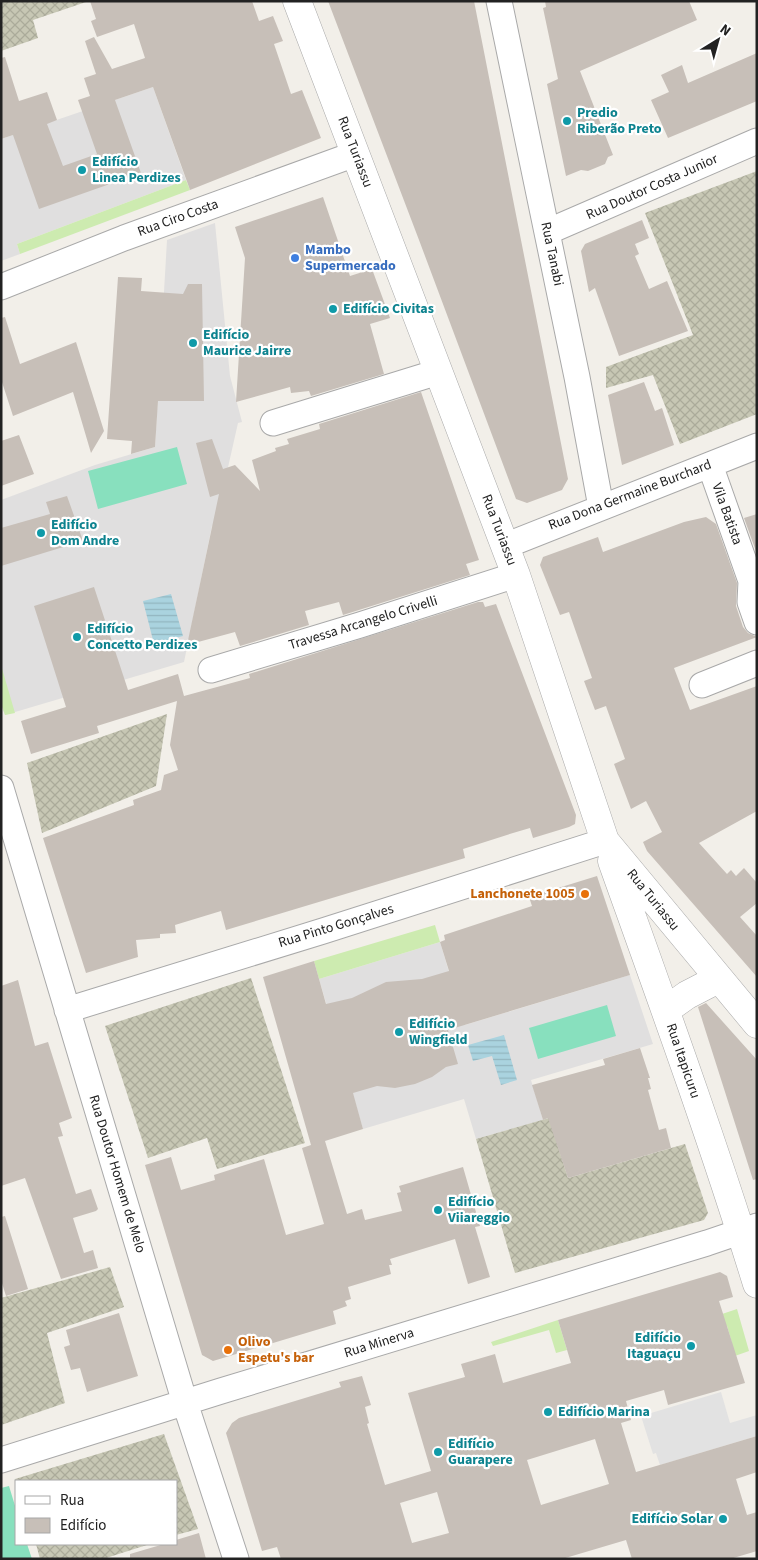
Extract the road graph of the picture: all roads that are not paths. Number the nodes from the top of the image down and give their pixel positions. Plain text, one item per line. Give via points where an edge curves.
1 (297, 1) edge
2 (499, 1) edge
3 (757, 141) edge
4 (355, 154) junction
5 (547, 232) junction
6 (1, 287) edge
7 (438, 372) junction
8 (273, 423) dead end
9 (757, 446) edge
10 (710, 465) junction
11 (601, 507) junction
12 (505, 546) junction
13 (516, 575) junction
14 (757, 622) edge
15 (757, 663) edge
16 (211, 670) dead end
17 (702, 685) dead end
18 (1, 788) edge
19 (605, 841) junction
20 (718, 979) junction
21 (67, 1010) junction
22 (666, 1010) junction
23 (757, 1024) edge
24 (749, 1229) edge
25 (757, 1284) edge
26 (185, 1402) junction
27 (1, 1460) edge
28 (236, 1559) edge

1 - 4 street, Rua Turiassu
2 - 5 street, Rua Tanabi
3 - 5 street, Rua Doutor Costa Junior
4 - 6 street, Rua Ciro Costa via 124,238
4 - 7 street, Rua Turiassu
5 - 11 street, Rua Tanabi
7 - 8 street
7 - 12 street, Rua Turiassu
9 - 10 street, Rua Dona Germaine Burchard
10 - 11 street, Rua Dona Germaine Burchard
10 - 14 street, Vila Batista via 751,580 750,602
11 - 12 street, Rua Dona Germaine Burchard
12 - 13 street, Rua Turiassu
13 - 16 street, Travessa Arcangelo Crivelli
13 - 19 street, Rua Turiassu
15 - 17 street
18 - 21 street, Rua Doutor Homem de Melo
19 - 20 street, Rua Turiassu
19 - 21 street, Rua Pinto Gonçalves
19 - 22 street, Rua Itapicuru
20 - 22 street
20 - 23 street, Rua Turiassu
21 - 26 street, Rua Doutor Homem de Melo
22 - 24 street, Rua Itapicuru
24 - 25 street, Rua Itapicuru
24 - 26 street, Rua Minerva
26 - 27 street, Rua Minerva
26 - 28 street, Rua Doutor Homem de Melo

